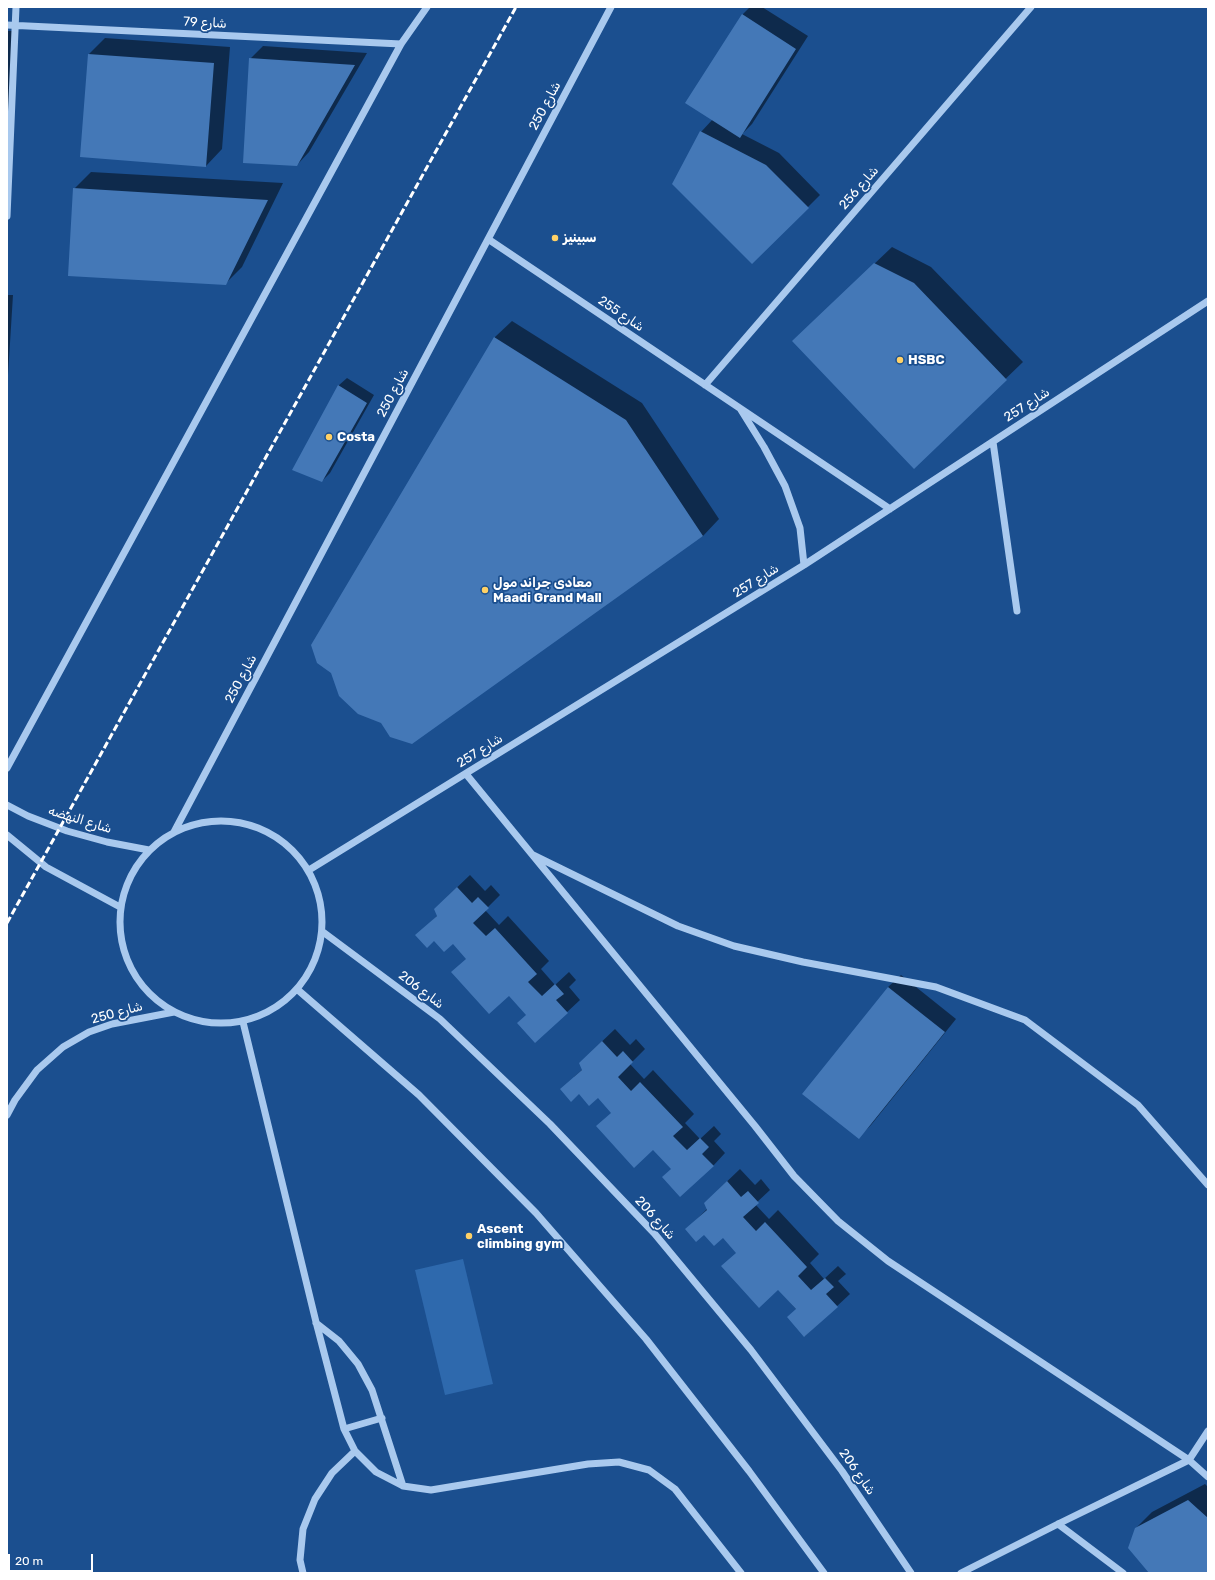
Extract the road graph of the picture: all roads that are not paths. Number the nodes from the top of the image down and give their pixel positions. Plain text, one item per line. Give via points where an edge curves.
1 (16, 7) edge
2 (427, 7) edge
3 (611, 7) edge
4 (1031, 7) edge
5 (7, 25) edge
6 (15, 25) junction
7 (402, 44) junction
8 (7, 216) edge
9 (488, 239) junction
10 (1208, 301) edge
11 (705, 385) junction
12 (740, 408) junction
13 (993, 442) junction
14 (890, 509) junction
15 (804, 565) junction
16 (1017, 611) dead end
17 (7, 768) edge
18 (466, 774) junction
19 (7, 805) edge
20 (174, 832) junction
21 (7, 834) edge
22 (149, 850) junction
23 (530, 854) junction
24 (309, 870) junction
25 (120, 907) junction
26 (323, 932) junction
27 (298, 990) junction
28 (174, 1012) junction
29 (243, 1022) junction
30 (7, 1115) edge
31 (1208, 1185) edge
32 (316, 1322) junction
33 (382, 1418) junction
34 (344, 1429) junction
35 (1208, 1431) edge
36 (355, 1451) junction
37 (1189, 1460) junction
38 (1208, 1477) edge
39 (403, 1486) junction
40 (1058, 1524) junction
41 (303, 1573) edge
42 (741, 1573) edge
43 (824, 1573) edge
44 (911, 1573) edge
45 (961, 1573) edge
46 (1123, 1573) edge

1 - 6 street
2 - 7 street
3 - 9 street, شارع 250
4 - 11 street, شارع 256
5 - 6 street, شارع 79
6 - 7 street, شارع 79
6 - 8 street
7 - 17 street
9 - 11 street, شارع 255
9 - 20 street, شارع 250
10 - 13 street, شارع 257
11 - 12 street, شارع 255
12 - 14 street, شارع 255
12 - 15 street, شارع 255 via 785,486 800,528
13 - 14 street, شارع 257
13 - 16 street
14 - 15 street, شارع 257
15 - 18 street, شارع 257
18 - 23 street
18 - 24 street, شارع 257
19 - 22 street, شارع النهضه via 67,831
20 - 22 street
20 - 24 street via 198,822 224,820 249,824 272,834 293,850
21 - 25 street via 46,867
22 - 25 street via 135,867
23 - 31 street via 678,926 734,946 802,962 936,987 1025,1020 1138,1105
23 - 37 street via 794,1176 838,1221 888,1261
24 - 26 street via 321,900
25 - 28 street via 120,938 130,968 148,993
26 - 27 street via 315,962
26 - 44 street, شارع 206 via 440,1019 550,1124 654,1234 751,1350 842,1470
27 - 29 street via 264,1015
27 - 43 street via 419,1094 536,1213 646,1339 749,1471
28 - 29 street via 208,1023
28 - 30 street, شارع 250 via 112,1024 89,1032 62,1047 37,1070
29 - 32 street
32 - 33 street via 339,1341 358,1364 372,1390
32 - 34 street
33 - 34 street
33 - 39 street
34 - 36 street
35 - 37 street
36 - 39 street via 376,1472
36 - 41 street via 332,1473 314,1499 303,1529 300,1560
37 - 38 street
37 - 40 street
39 - 42 street via 431,1490 588,1464 619,1462 649,1470 674,1489
40 - 45 street
40 - 46 street

